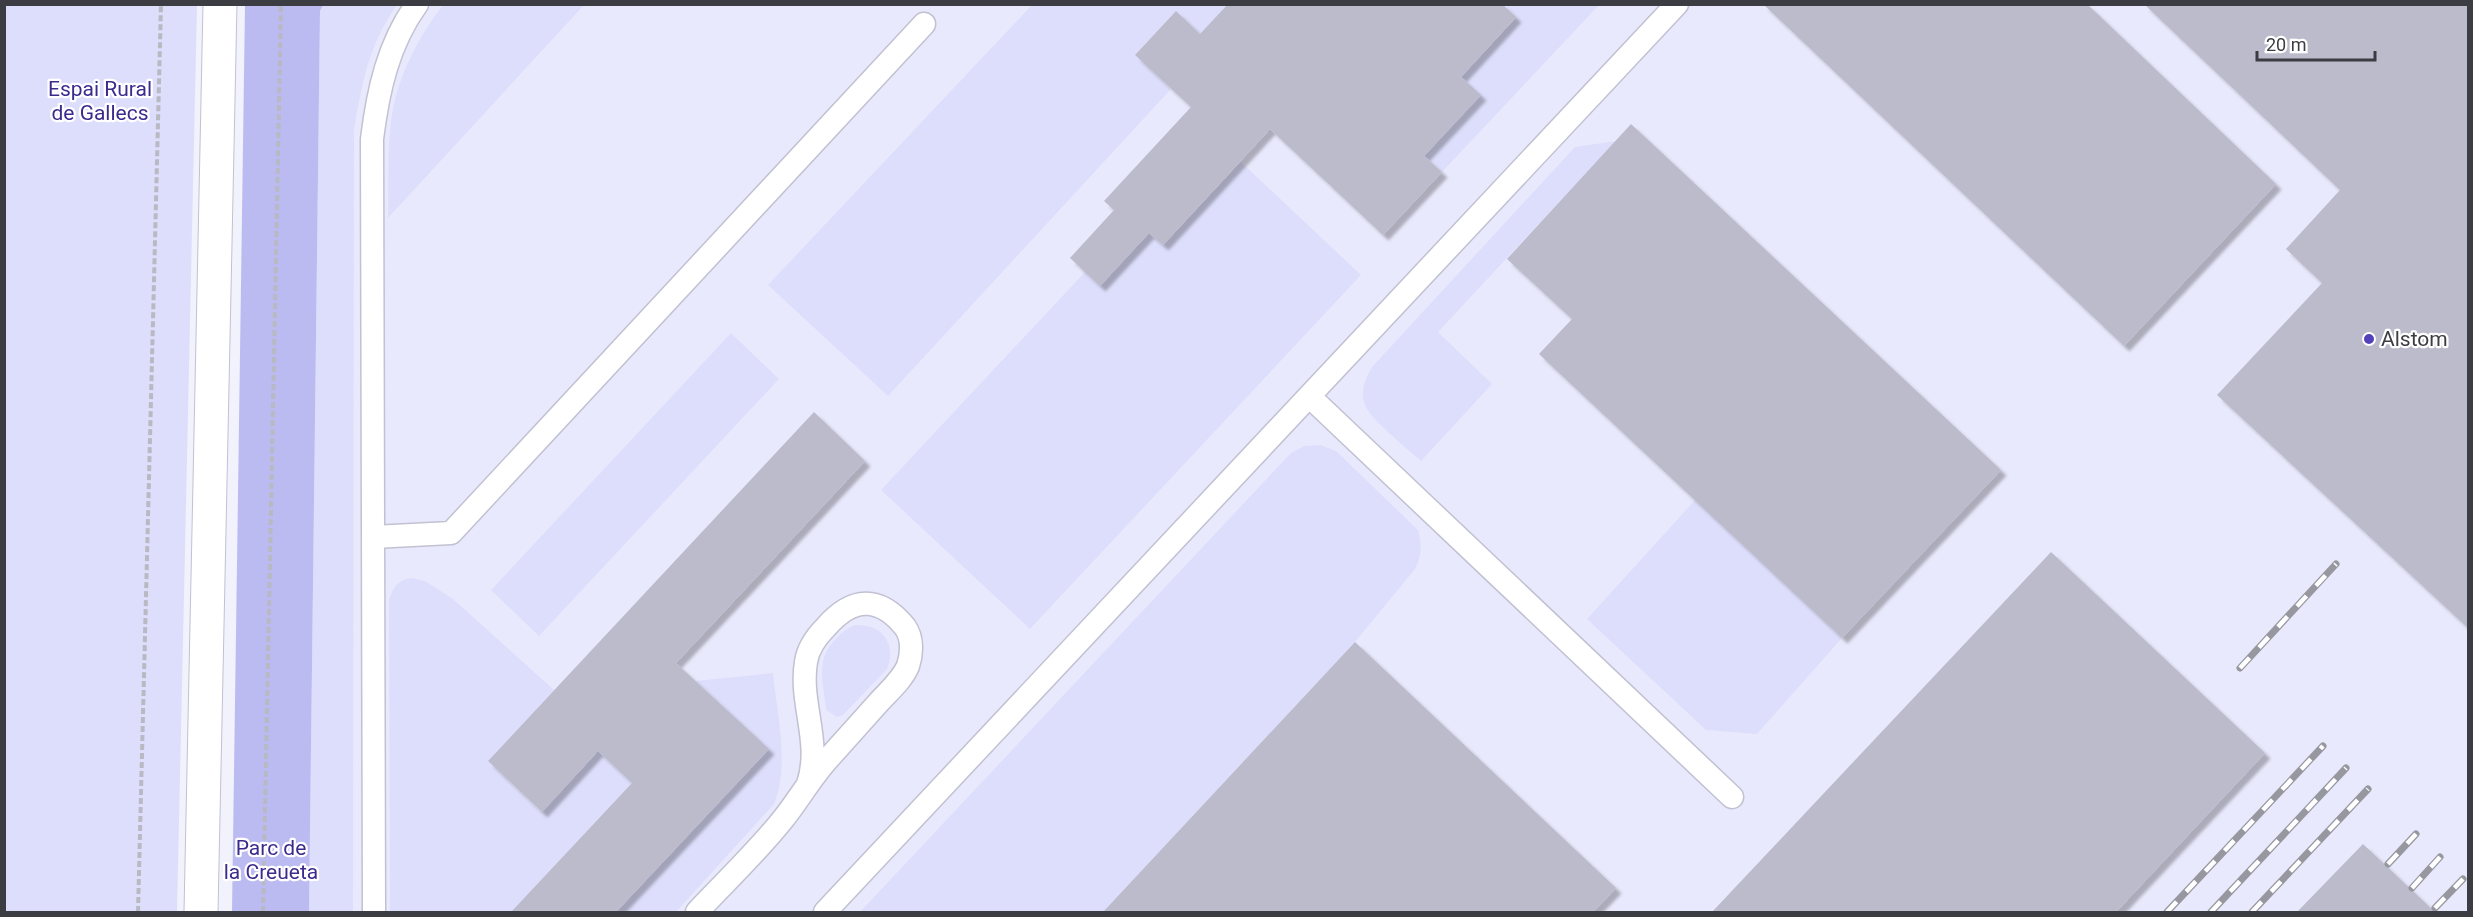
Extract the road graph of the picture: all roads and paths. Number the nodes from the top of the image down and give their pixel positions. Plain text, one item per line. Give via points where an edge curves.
1 (161, 4) edge
2 (220, 4) edge
3 (281, 4) edge
4 (417, 4) edge
5 (1677, 4) edge
6 (924, 24) dead end
7 (1309, 396) junction
8 (373, 537) junction
9 (808, 784) junction
10 (1732, 797) dead end
11 (138, 912) edge
12 (201, 912) edge
13 (263, 912) edge
14 (374, 912) edge
15 (698, 912) edge
16 (825, 912) edge

1 - 11 path
2 - 12 street
3 - 13 path
4 - 8 lane via 390,54 378,94 372,139
5 - 7 lane
6 - 8 lane via 451,533
7 - 10 lane
7 - 16 lane
8 - 14 lane
9 - 9 lane via 908,666 908,631 898,619 872,604 847,607 837,614 810,648 806,678 814,758
9 - 15 lane via 783,819

